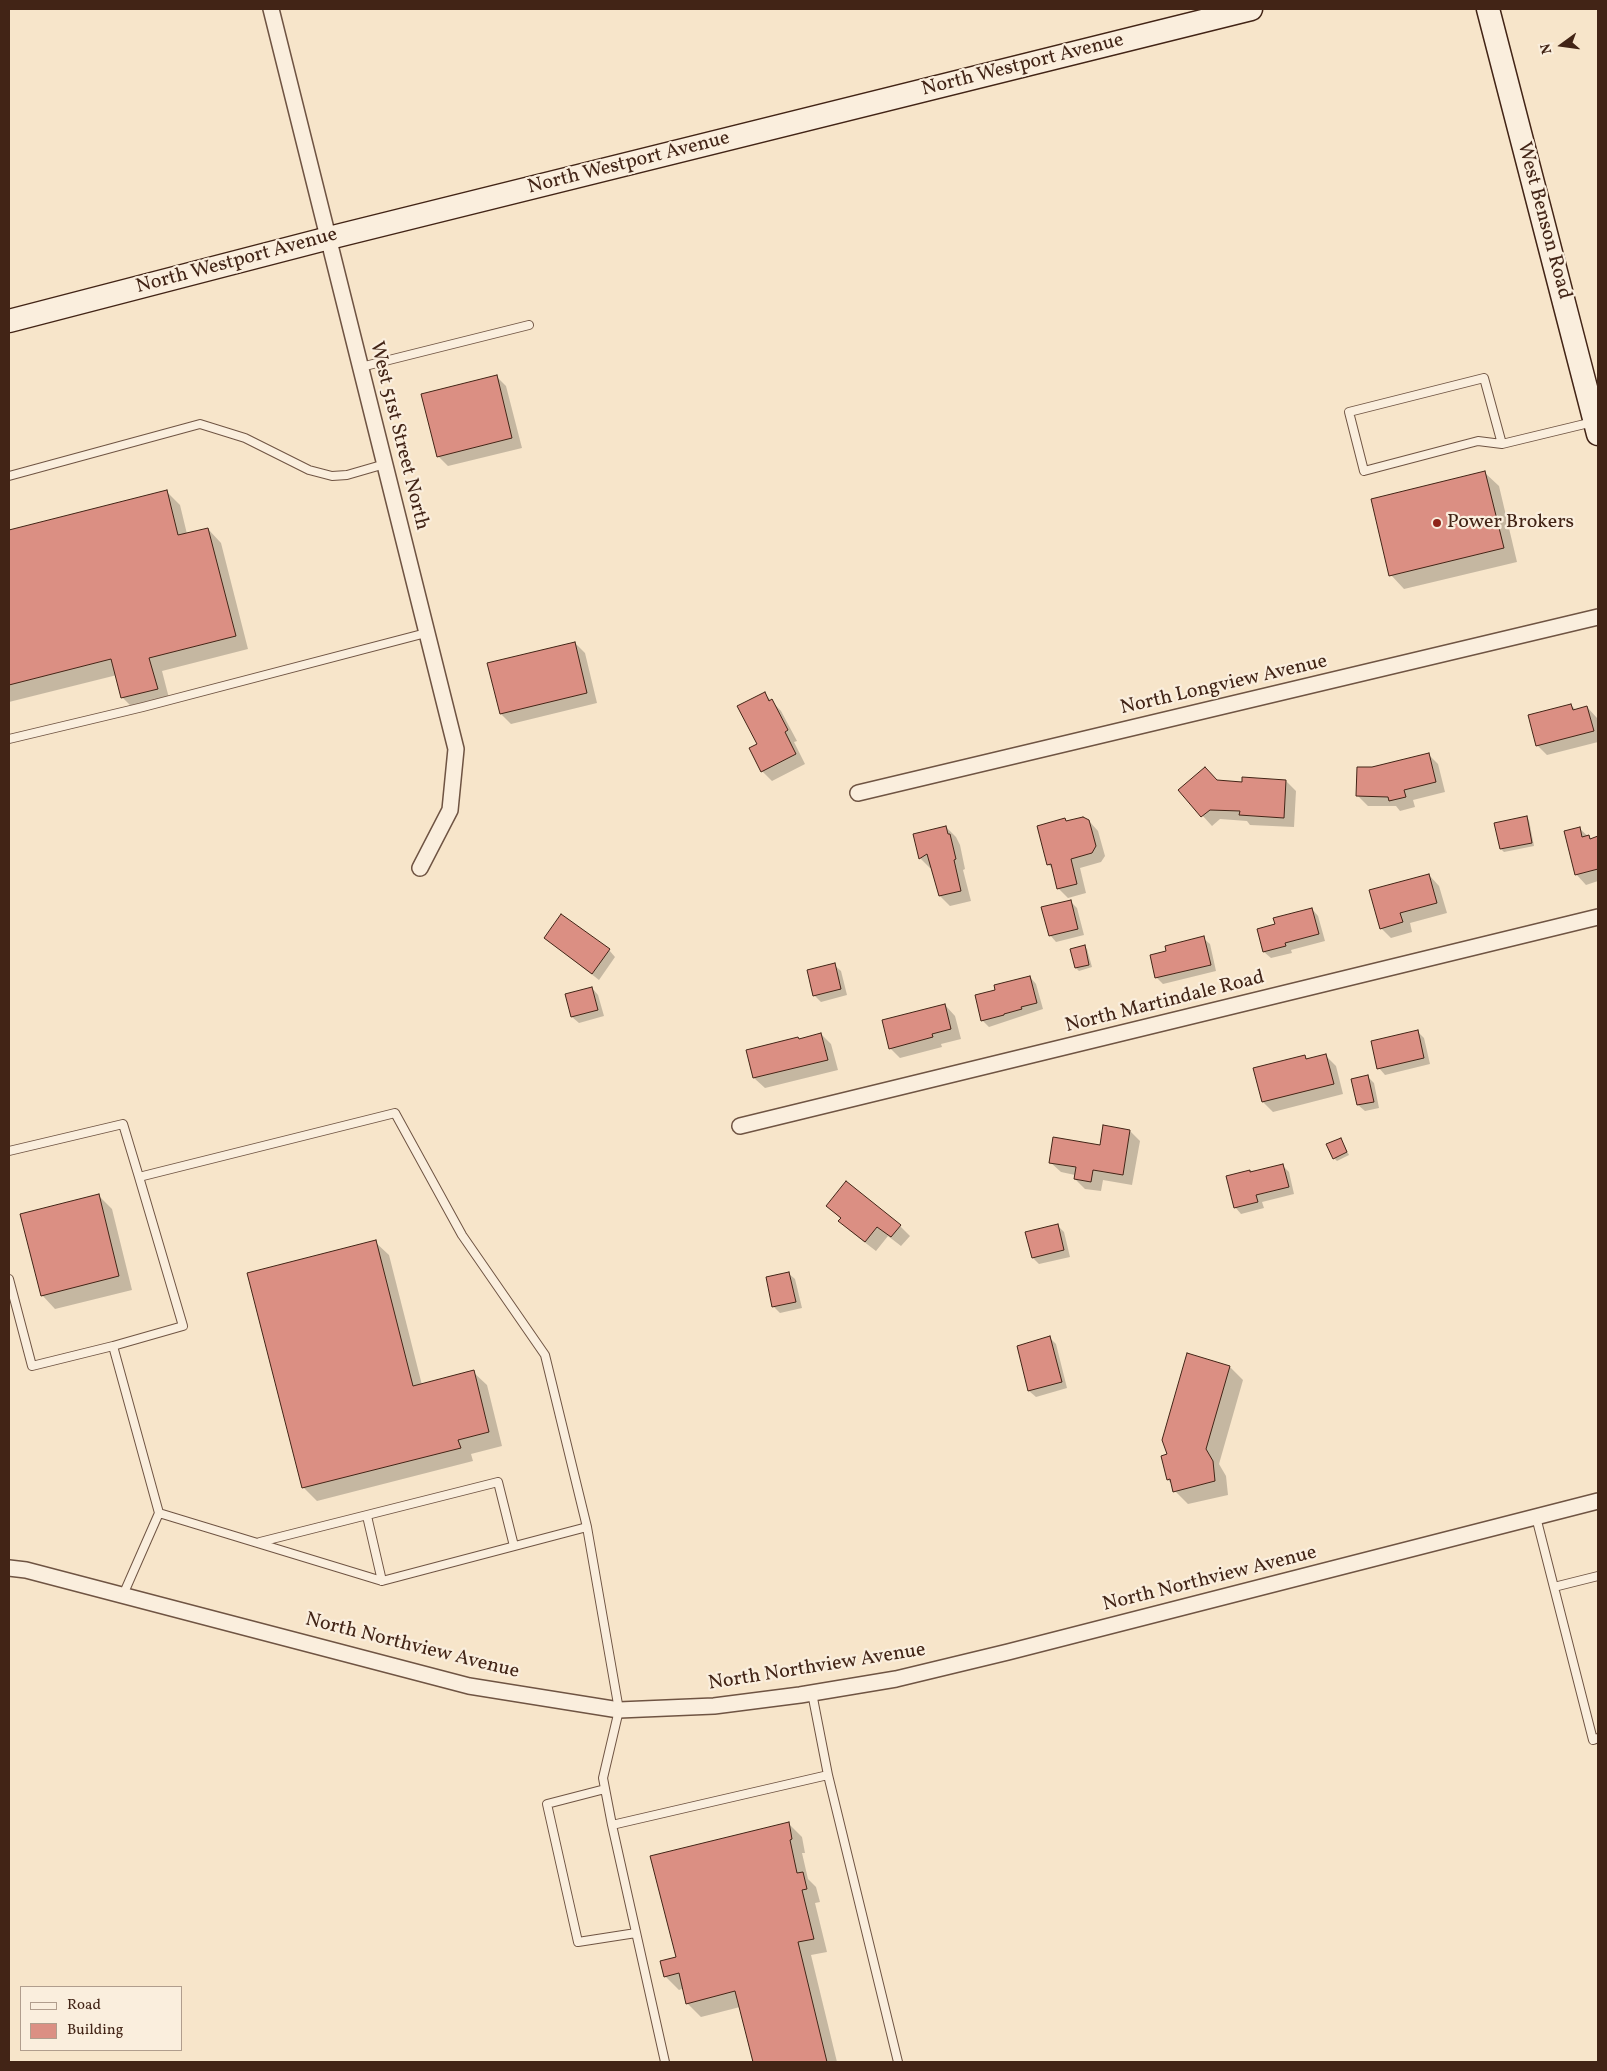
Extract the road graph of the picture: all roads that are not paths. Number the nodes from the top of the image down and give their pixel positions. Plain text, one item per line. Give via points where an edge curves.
1 (271, 9) edge
2 (1251, 9) edge
3 (1488, 9) edge
4 (329, 238) junction
5 (9, 321) edge
6 (529, 325) dead end
7 (361, 367) junction
8 (1597, 428) edge
9 (1502, 444) junction
10 (385, 464) junction
11 (9, 476) edge
12 (1598, 617) edge
13 (426, 633) junction
14 (9, 739) edge
15 (858, 793) dead end
16 (420, 868) dead end
17 (1598, 918) edge
18 (740, 1126) dead end
19 (9, 1151) edge
20 (139, 1177) junction
21 (9, 1279) edge
22 (113, 1346) junction
23 (1598, 1501) edge
24 (159, 1513) junction
25 (367, 1516) junction
26 (1536, 1517) junction
27 (587, 1527) junction
28 (258, 1543) junction
29 (514, 1546) junction
30 (9, 1568) edge
31 (1598, 1576) edge
32 (382, 1581) junction
33 (1554, 1587) junction
34 (123, 1596) junction
35 (812, 1693) junction
36 (619, 1710) junction
37 (1598, 1738) edge
38 (828, 1775) junction
39 (605, 1789) junction
40 (612, 1825) junction
41 (636, 1933) junction
42 (665, 2062) edge
43 (898, 2062) edge

1 - 4 street, West 51st Street North
2 - 4 main road, North Westport Avenue
3 - 8 main road, West Benson Road
4 - 5 main road, North Westport Avenue
4 - 7 street, West 51st Street North
6 - 7 lane
7 - 10 street, West 51st Street North
8 - 9 lane
9 - 9 lane via 1478,441 1364,471 1349,412 1484,378
10 - 11 lane via 332,476 309,470 245,438 200,424
10 - 13 street, West 51st Street North
12 - 15 street, North Longview Avenue
13 - 14 lane
13 - 16 street, West 51st Street North via 456,749 450,810
17 - 18 street, North Martindale Road
19 - 20 lane via 123,1124
20 - 22 lane via 183,1326
20 - 27 lane via 394,1113 462,1235 545,1355
21 - 22 lane via 32,1366
22 - 24 lane
23 - 26 street, North Northview Avenue
24 - 28 lane
24 - 34 lane
25 - 28 lane
25 - 29 lane via 498,1482
25 - 32 lane
26 - 33 lane
26 - 35 street, North Northview Avenue via 1008,1652 896,1678
27 - 29 lane
27 - 36 lane
28 - 32 lane
29 - 32 lane
30 - 34 street, North Northview Avenue
31 - 33 lane
33 - 37 lane via 1592,1740
34 - 36 street, North Northview Avenue via 469,1686
35 - 36 street, North Northview Avenue via 714,1706
35 - 38 lane
36 - 39 lane via 603,1778
38 - 40 lane
38 - 43 lane
39 - 40 lane
39 - 41 lane via 547,1804 578,1942
40 - 41 lane
41 - 42 lane

